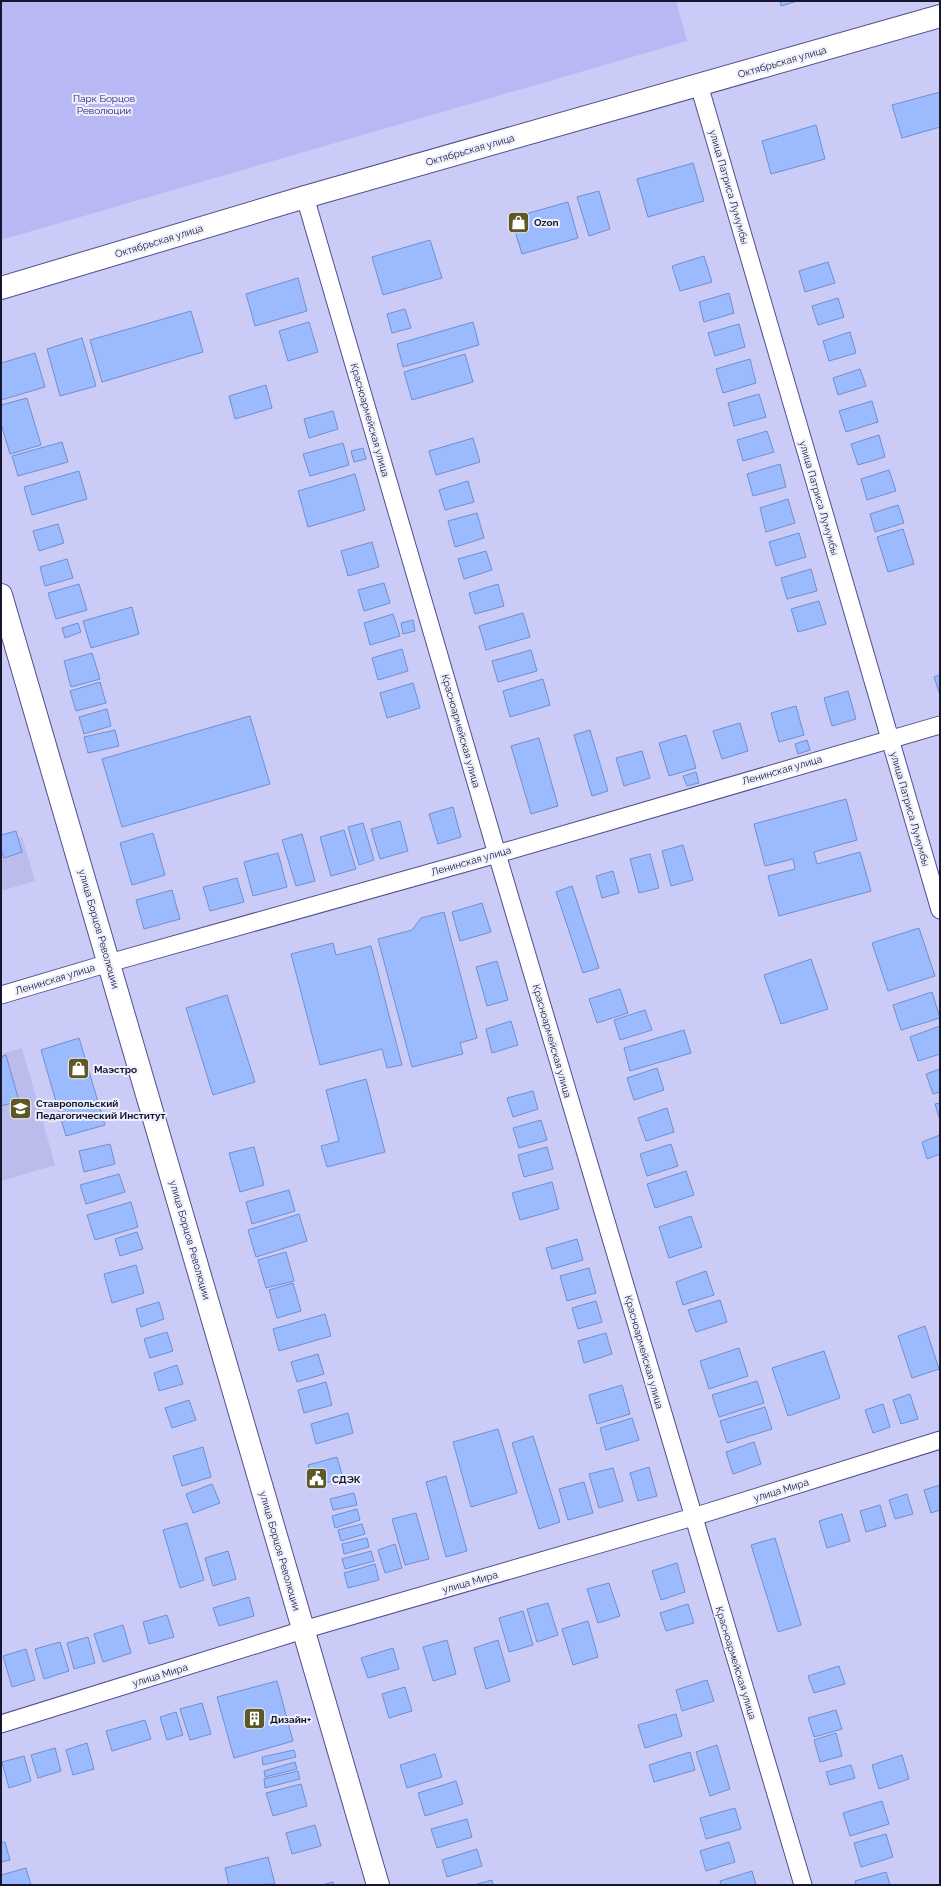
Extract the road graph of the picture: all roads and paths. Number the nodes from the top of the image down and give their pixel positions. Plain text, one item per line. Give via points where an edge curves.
1 (940, 16) edge
2 (699, 85) junction
3 (305, 197) junction
4 (1, 288) edge
5 (1, 594) edge
6 (940, 725) edge
7 (889, 738) junction
8 (497, 854) junction
9 (940, 910) edge
10 (109, 963) junction
11 (1, 995) edge
12 (940, 1440) edge
13 (693, 1517) junction
14 (303, 1630) junction
15 (1, 1724) edge
16 (378, 1885) edge
17 (802, 1885) edge

1 - 2 main road, Октябрьская улица
2 - 3 main road, Октябрьская улица
2 - 7 street, улица Патриса Лумумбы
3 - 4 main road, Октябрьская улица
3 - 8 street, Красноармейская улица
5 - 10 main road, улица Борцов Революции
6 - 7 street, Ленинская улица
7 - 8 street, Ленинская улица
7 - 9 street, улица Патриса Лумумбы
8 - 10 street, Ленинская улица
8 - 13 street, Красноармейская улица
10 - 11 street, Ленинская улица
10 - 14 main road, улица Борцов Революции
12 - 13 street, улица Мира
13 - 14 street, улица Мира
13 - 17 street, Красноармейская улица
14 - 15 street, улица Мира
14 - 16 main road, улица Борцов Революции

